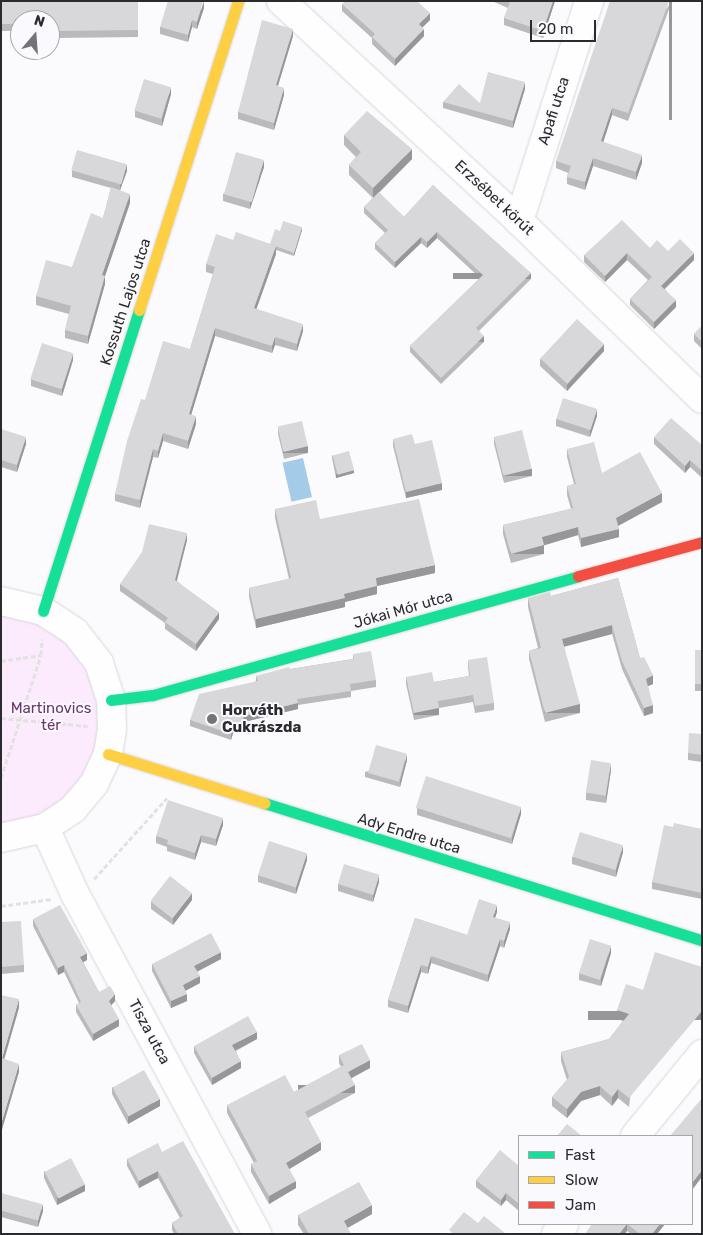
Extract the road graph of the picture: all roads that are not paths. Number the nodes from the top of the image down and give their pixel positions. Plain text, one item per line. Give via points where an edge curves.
1 (238, 1) edge
2 (281, 1) edge
3 (589, 1) edge
4 (519, 221) junction
5 (702, 399) edge
6 (702, 542) edge
7 (1, 600) edge
8 (44, 611) junction
9 (111, 700) junction
10 (110, 741) junction
11 (45, 828) junction
12 (1, 838) edge
13 (702, 940) edge
14 (702, 1054) edge
15 (636, 1135) edge
16 (257, 1234) edge

1 - 8 street, Kossuth Lajos utca
2 - 4 street, Erzsébet körút
3 - 4 street, Apafi utca
4 - 5 street, Erzsébet körút
6 - 9 street, Jókai Mór utca via 153,695
7 - 8 street
8 - 9 street via 75,632 99,663
9 - 10 street
10 - 11 street via 94,784 73,809
10 - 13 street, Ady Endre utca via 175,777
11 - 12 street
11 - 16 street, Tisza utca via 75,894
14 - 15 street

